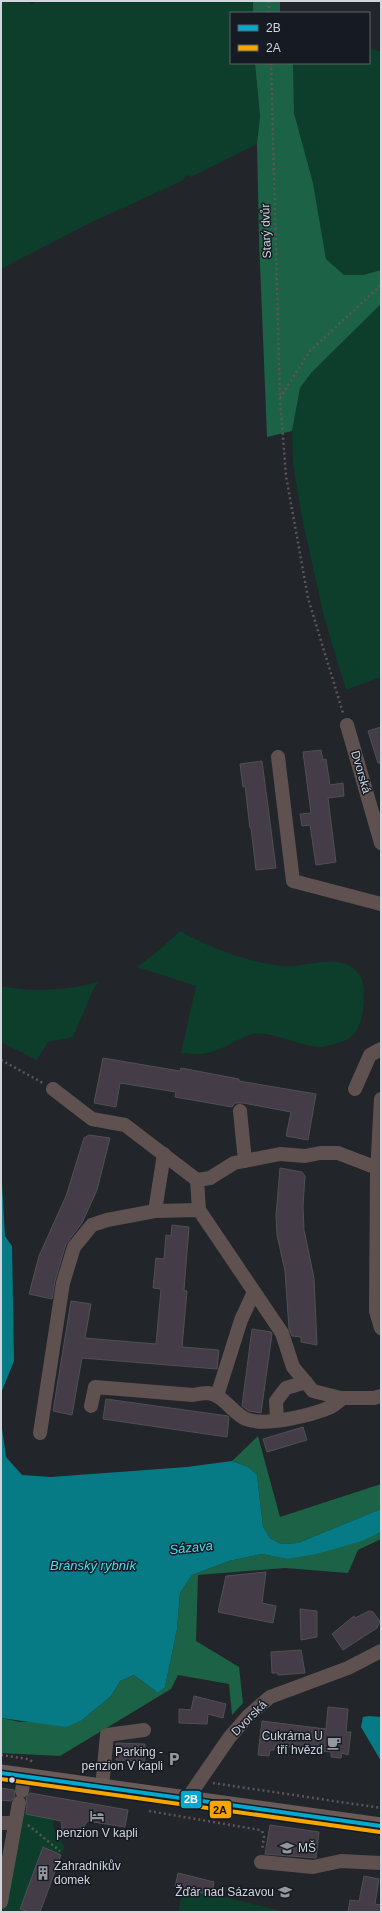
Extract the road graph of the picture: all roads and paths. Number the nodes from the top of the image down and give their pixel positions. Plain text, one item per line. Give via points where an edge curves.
1 (269, 1) edge
2 (270, 12) edge
3 (271, 64) edge
4 (381, 285) edge
5 (280, 398) junction
6 (347, 725) joint
7 (278, 757) dead end
8 (381, 843) edge
9 (381, 904) edge
10 (381, 1049) edge
11 (1, 1060) edge
12 (54, 1089) joint
13 (356, 1089) dead end
14 (381, 1099) edge
15 (240, 1111) dead end
16 (164, 1154) junction
17 (245, 1161) junction
18 (377, 1168) junction
19 (197, 1180) junction
20 (199, 1210) junction
21 (155, 1211) junction
22 (254, 1292) junction
23 (381, 1328) edge
24 (306, 1382) junction
25 (216, 1396) junction
26 (381, 1396) edge
27 (343, 1398) junction
28 (91, 1406) dead end
29 (277, 1420) junction
30 (40, 1433) dead end
31 (381, 1651) edge
32 (144, 1730) dead end
33 (1, 1772) edge
34 (199, 1781) junction
35 (102, 1788) junction
36 (22, 1790) junction
37 (186, 1799) junction
38 (381, 1808) edge
39 (144, 1810) dead end
40 (1, 1823) edge
41 (21, 1824) junction
42 (381, 1826) edge
43 (60, 1851) dead end
44 (261, 1862) joint
45 (381, 1863) edge
46 (1, 1902) edge

1 - 2 path
3 - 5 path, Starý dvůr
4 - 5 path via 310,351
5 - 6 path, Starý dvůr via 286,476 308,598
6 - 8 street, Dvorská
7 - 9 street via 293,881
10 - 13 street via 370,1055
11 - 12 path
12 - 16 street via 92,1119 126,1125
14 - 18 street
15 - 17 street
16 - 19 street
16 - 21 street
17 - 18 street via 280,1154 305,1156 338,1153
17 - 19 street via 234,1163 210,1178
18 - 23 street via 376,1311
19 - 20 street
20 - 21 street
20 - 22 street
21 - 30 street via 92,1225 74,1247 63,1284
22 - 24 street via 282,1333 293,1367
22 - 25 street
24 - 27 street via 312,1390
24 - 29 street via 286,1388 276,1401
25 - 28 street via 208,1393 193,1395 95,1387
25 - 29 street via 247,1419 267,1422
26 - 27 street
27 - 29 street via 332,1407
31 - 34 street, Dvorská via 348,1668 270,1697 243,1721
32 - 35 street via 107,1735
33 - 36 main road
34 - 37 street, Dvorská
34 - 38 path
35 - 36 main road
35 - 37 main road
36 - 41 street
37 - 42 main road
39 - 44 path via 260,1830 264,1837
40 - 41 street
41 - 43 path
41 - 46 street
44 - 45 street via 313,1867 341,1861

